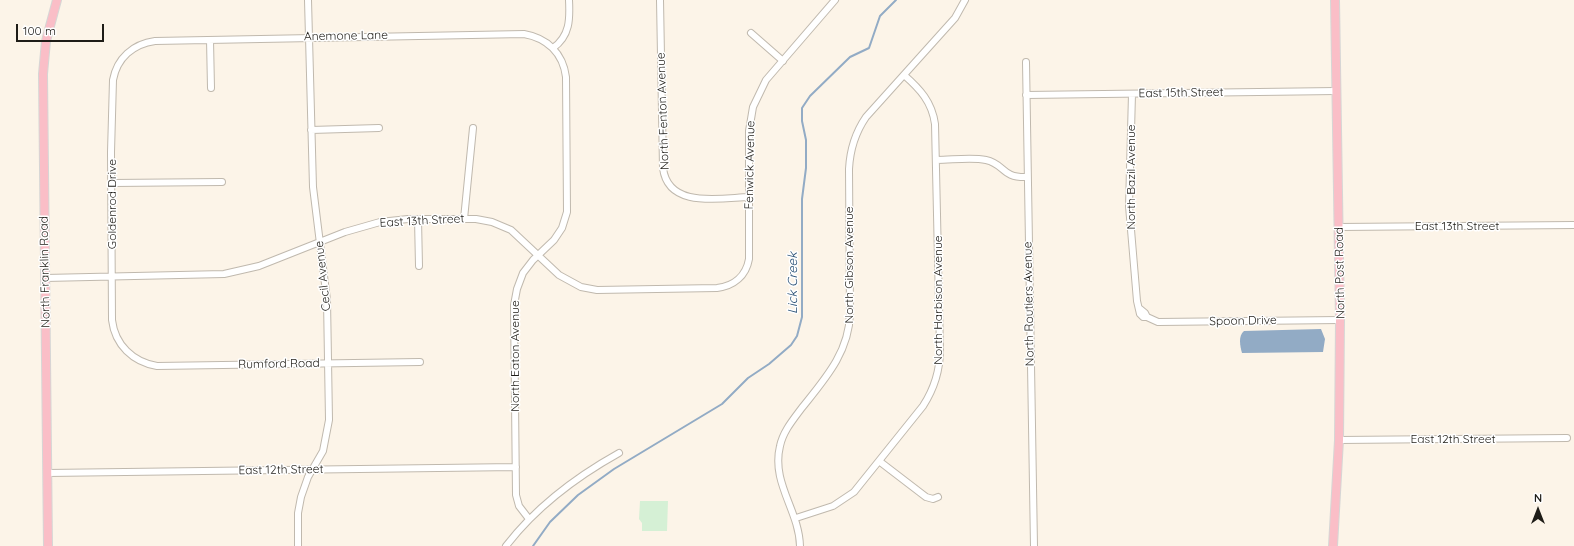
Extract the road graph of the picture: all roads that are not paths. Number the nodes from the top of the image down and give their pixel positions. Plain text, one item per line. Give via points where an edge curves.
1 (57, 0) edge
2 (308, 0) edge
3 (569, 0) edge
4 (660, 0) edge
5 (835, 0) edge
6 (965, 0) edge
7 (1335, 0) edge
8 (751, 33) dead end
9 (309, 37) junction
10 (210, 40) junction
11 (136, 47) joint
12 (553, 48) junction
13 (783, 61) junction
14 (1026, 62) dead end
15 (904, 76) junction
16 (211, 88) dead end
17 (1336, 91) junction
18 (1132, 94) junction
19 (1026, 95) junction
20 (378, 128) dead end
21 (473, 128) dead end
22 (311, 130) junction
23 (937, 160) junction
24 (1027, 177) junction
25 (222, 182) dead end
26 (112, 183) junction
27 (749, 197) junction
28 (418, 219) junction
29 (464, 219) junction
30 (1574, 225) edge
31 (1339, 227) junction
32 (319, 243) junction
33 (538, 255) junction
34 (419, 266) dead end
35 (112, 277) junction
36 (45, 278) junction
37 (736, 281) joint
38 (1147, 317) joint
39 (1340, 320) junction
40 (139, 361) joint
41 (420, 362) dead end
42 (329, 363) junction
43 (1567, 438) dead end
44 (1339, 440) junction
45 (619, 453) dead end
46 (880, 461) junction
47 (516, 467) junction
48 (312, 470) junction
49 (47, 473) junction
50 (938, 498) dead end
51 (796, 518) junction
52 (529, 519) junction
53 (48, 546) edge
54 (298, 546) edge
55 (506, 546) edge
56 (800, 546) edge
57 (1034, 546) edge
58 (1333, 546) edge

1 - 36 main road, North Franklin Road via 47,34 43,68
2 - 9 street, Cecil Avenue
3 - 12 street via 570,20 567,31
4 - 27 street, North Fenton Avenue via 663,168 666,178 674,190 686,197
5 - 13 street, Fenwick Avenue
6 - 15 street, North Gibson Avenue via 955,18
7 - 17 main road, North Post Road
8 - 13 street
9 - 10 street, Anemone Lane
9 - 12 street, Anemone Lane via 524,34 537,37
9 - 22 street, Cecil Avenue
10 - 11 street, Anemone Lane via 155,41
10 - 16 street
11 - 26 street, Goldenrod Drive via 120,62 113,80
12 - 33 street, North Eaton Avenue via 563,64 566,77 568,202 559,233
13 - 27 street, Fenwick Avenue via 763,84 751,112
14 - 19 street, North Routiers Avenue
15 - 23 street, North Harbison Avenue via 921,91 931,107 935,124
15 - 51 street, North Gibson Avenue via 866,118 852,146 849,169 848,336 834,366 787,427 778,452 780,479
17 - 18 street, East 15th Street
17 - 31 main road, North Post Road
18 - 19 street, East 15th Street
18 - 38 street, North Bazil Avenue via 1129,206 1139,308 1141,316
19 - 24 street, North Routiers Avenue
20 - 22 street
21 - 29 street
22 - 32 street, Cecil Avenue via 312,187
23 - 24 street via 985,160 996,164 1012,176
23 - 46 street, North Harbison Avenue via 939,369 926,402
24 - 57 street, North Routiers Avenue
25 - 26 street
26 - 35 street, Goldenrod Drive
27 - 37 street, Fenwick Avenue via 750,259 746,270
28 - 29 street, East 13th Street
28 - 32 street, East 13th Street via 367,225
28 - 34 street
29 - 33 street, East 13th Street via 487,220 511,230
30 - 31 street, East 13th Street
31 - 39 main road, North Post Road
32 - 35 street, East 13th Street via 238,272 219,275
32 - 42 street, Cecil Avenue via 327,300
33 - 37 street, East 13th Street via 563,279 592,289 717,288
33 - 47 street, North Eaton Avenue via 523,273 515,297
35 - 36 street, East 13th Street
35 - 40 street, Goldenrod Drive via 114,331 122,346
36 - 49 main road, North Franklin Road
38 - 39 street, Spoon Drive via 1158,322
39 - 44 main road, North Post Road
40 - 42 street, Rumford Road via 160,366
41 - 42 street, Rumford Road
42 - 48 street, Cecil Avenue via 328,432 323,451
43 - 44 street, East 12th Street
44 - 58 main road, North Post Road
45 - 52 street via 582,476
46 - 50 street via 926,497
46 - 51 street, North Harbison Avenue via 848,497 823,510
47 - 48 street, East 12th Street
47 - 52 street, North Eaton Avenue via 517,501
48 - 49 street, East 12th Street
48 - 54 street, Cecil Avenue via 300,502
49 - 53 main road, North Franklin Road
51 - 56 street, North Gibson Avenue
52 - 55 street

